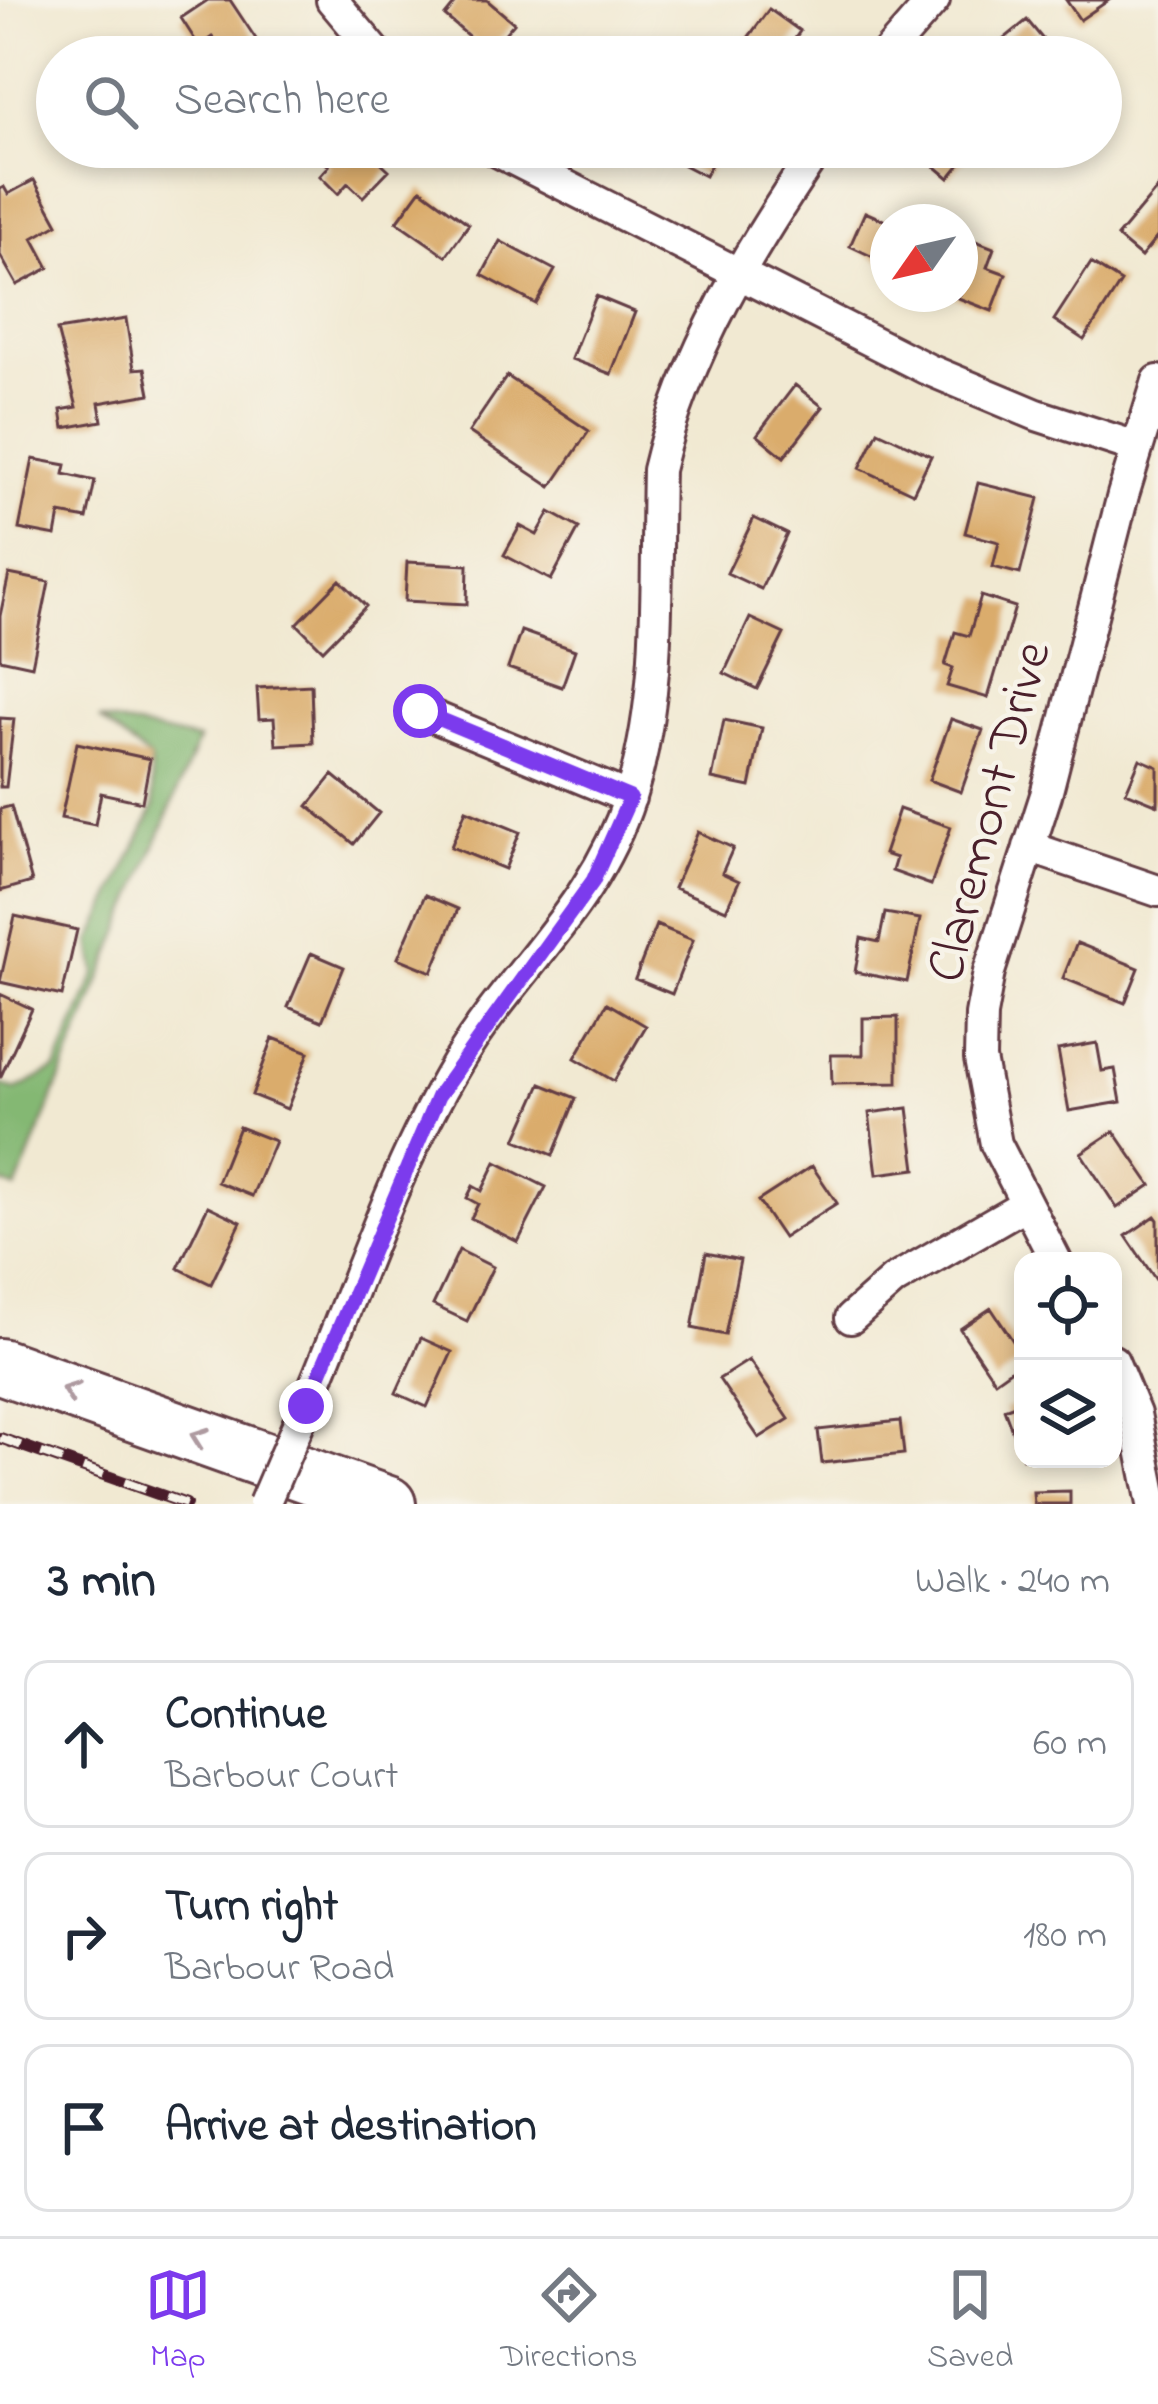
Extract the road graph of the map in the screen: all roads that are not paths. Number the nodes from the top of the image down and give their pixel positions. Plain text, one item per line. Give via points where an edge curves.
1 (332, 0) edge
2 (934, 0) edge
3 (362, 36) edge
4 (902, 36) edge
5 (530, 168) edge
6 (806, 168) edge
7 (737, 275) junction
8 (1158, 381) edge
9 (1136, 447) junction
10 (420, 711) dead end
11 (630, 798) junction
12 (1029, 847) junction
13 (1158, 891) edge
14 (1024, 1205) junction
15 (1051, 1252) edge
16 (851, 1318) dead end
17 (0, 1366) edge
18 (1122, 1383) edge
19 (1152, 1456) edge
20 (264, 1504) edge
21 (388, 1504) edge
22 (1153, 1504) edge

1 - 3 street
2 - 4 street
5 - 7 street
6 - 7 street
7 - 9 street via 961,384
7 - 11 street via 658,470 651,694
8 - 9 street, Claremont Drive
9 - 12 street, Claremont Drive
10 - 11 street
11 - 20 street, bridge via 593,881 438,1096
12 - 13 street
12 - 14 street, Claremont Drive via 988,972 980,1059 996,1144
14 - 15 street, Claremont Drive
14 - 16 street via 895,1280
21 -> 17 highway
18 - 19 street
19 - 22 street

